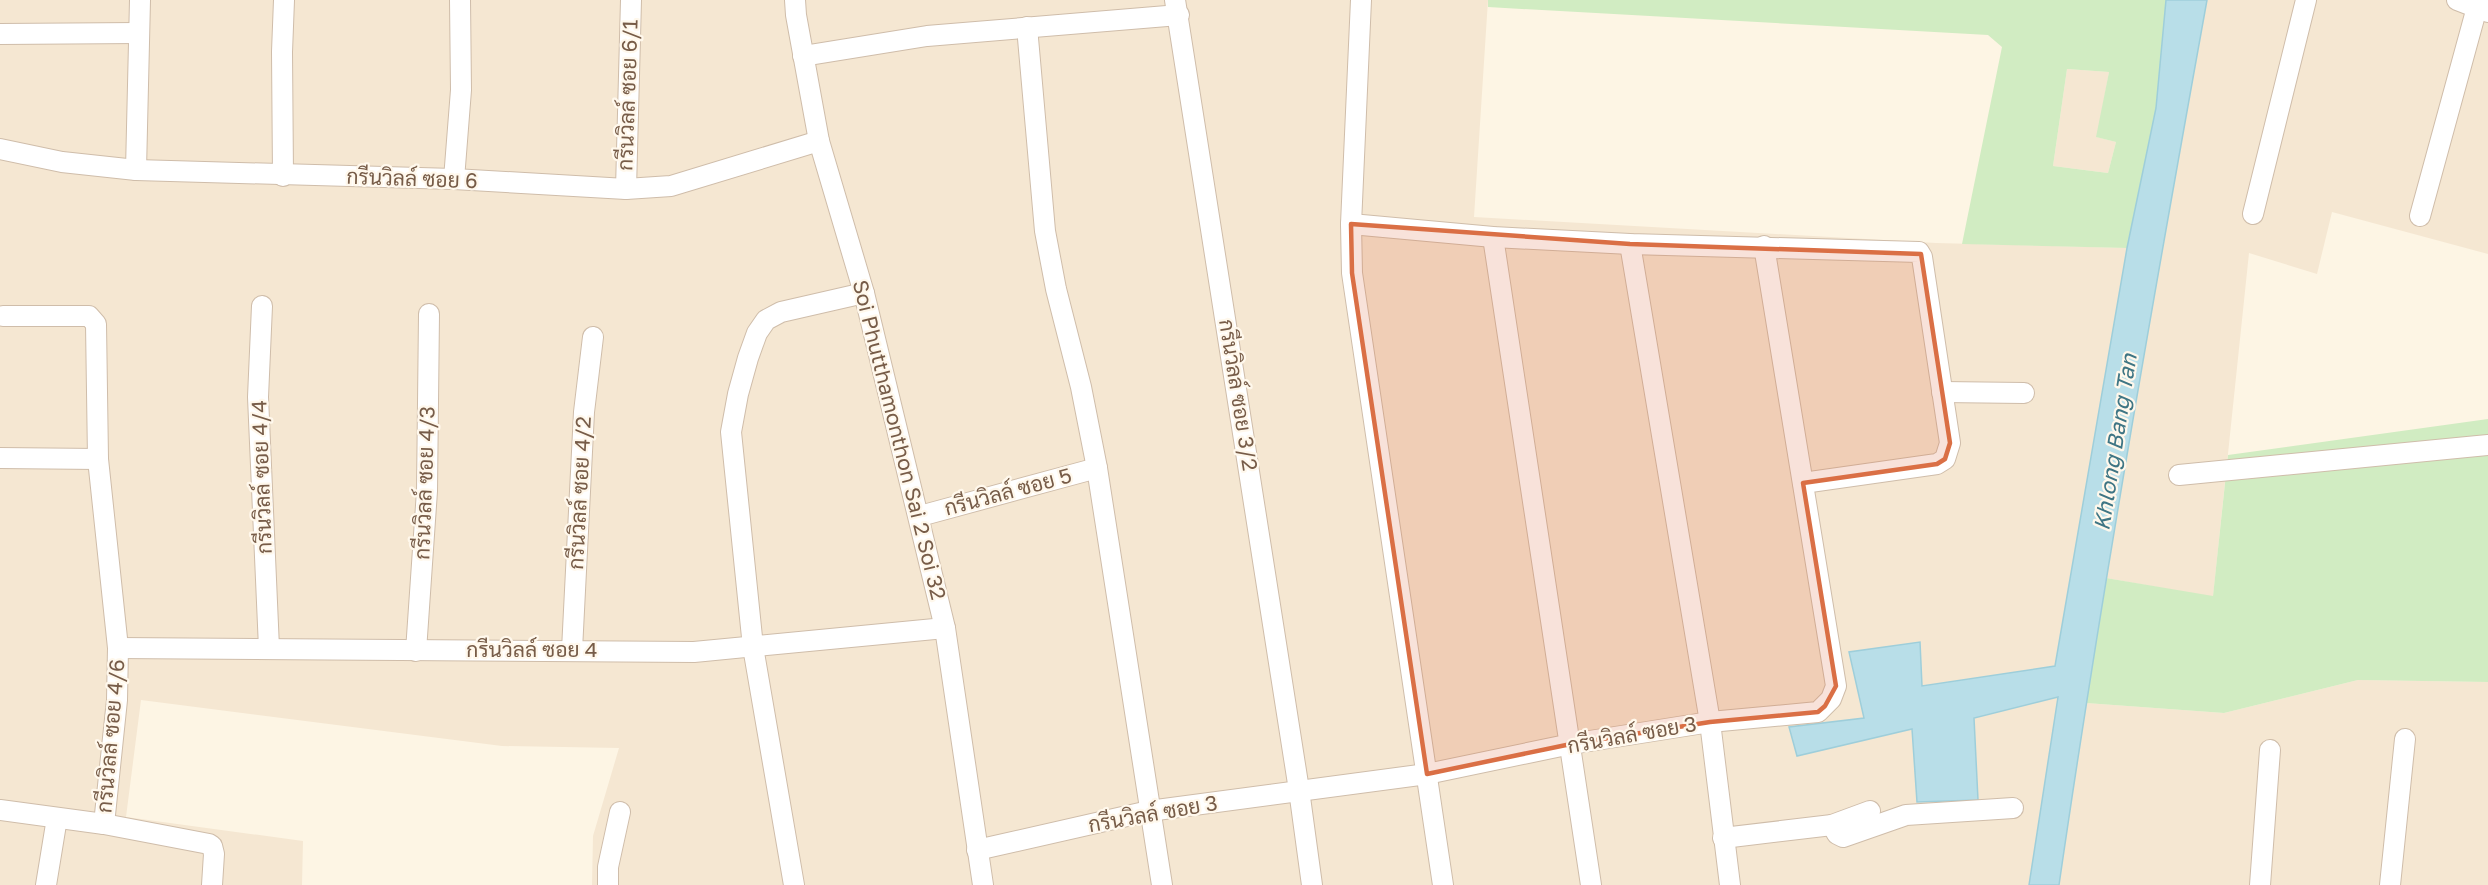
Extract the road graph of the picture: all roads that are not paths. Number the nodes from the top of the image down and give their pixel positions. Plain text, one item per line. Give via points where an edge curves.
1 (140, 0) edge
2 (284, 0) edge
3 (460, 0) edge
4 (631, 0) edge
5 (795, 0) edge
6 (1361, 0) edge
7 (2306, 0) edge
8 (2457, 0) edge
9 (2481, 6) edge
10 (1177, 7) edge
11 (1028, 27) junction
12 (139, 33) junction
13 (0, 34) edge
14 (803, 56) junction
15 (819, 141) junction
16 (0, 149) edge
17 (136, 170) junction
18 (283, 176) junction
19 (454, 179) junction
20 (626, 189) junction
21 (2253, 214) dead end
22 (2420, 216) dead end
23 (1351, 224) junction
24 (1493, 237) junction
25 (1630, 244) junction
26 (1764, 246) junction
27 (864, 292) junction
28 (262, 306) dead end
29 (429, 315) dead end
30 (3, 316) dead end
31 (593, 337) dead end
32 (1942, 392) junction
33 (2024, 393) dead end
34 (2488, 445) edge
35 (0, 458) edge
36 (98, 459) junction
37 (1097, 468) junction
38 (2179, 475) dead end
39 (1803, 483) junction
40 (920, 516) junction
41 (945, 627) junction
42 (118, 648) junction
43 (269, 648) junction
44 (753, 648) junction
45 (572, 650) junction
46 (416, 651) junction
47 (1710, 722) junction
48 (2405, 739) dead end
49 (1571, 744) junction
50 (2271, 750) dead end
51 (1427, 774) junction
52 (1299, 790) junction
53 (2013, 808) dead end
54 (0, 810) edge
55 (1149, 811) junction
56 (1870, 811) dead end
57 (620, 812) dead end
58 (57, 818) junction
59 (104, 824) junction
60 (1832, 825) junction
61 (1723, 837) junction
62 (977, 850) junction
63 (46, 885) edge
64 (212, 885) edge
65 (608, 885) edge
66 (794, 885) edge
67 (983, 885) edge
68 (1162, 885) edge
69 (1312, 885) edge
70 (1443, 885) edge
71 (1591, 885) edge
72 (1730, 885) edge
73 (2260, 885) edge
74 (2391, 885) edge

1 - 12 street
2 - 18 street
3 - 19 street via 461,90
4 - 20 street, กรีนวิลล์ ซอย 6/1
5 - 14 street, Soi Phutthamonthon Sai 2 Soi 32
6 - 23 street
7 - 21 street
8 - 9 street
9 - 22 street
10 - 11 street
10 - 52 street, กรีนวิลล์ ซอย 3/2
11 - 14 street via 927,36
11 - 37 street via 1045,231
12 - 13 street
12 - 17 street
14 - 15 street, Soi Phutthamonthon Sai 2 Soi 32
15 - 20 street, กรีนวิลล์ ซอย 6 via 670,186
15 - 27 street, Soi Phutthamonthon Sai 2 Soi 32
16 - 17 street, กรีนวิลล์ ซอย 6 via 62,162
17 - 18 street, กรีนวิลล์ ซอย 6
18 - 19 street, กรีนวิลล์ ซอย 6
19 - 20 street, กรีนวิลล์ ซอย 6
23 - 24 street
23 - 51 street via 1352,273
24 - 25 street
24 - 49 street
25 - 26 street
25 - 47 street
26 - 32 street via 1919,252
26 - 39 street, กรีนวิลล์ ซอย 3
27 - 40 street, Soi Phutthamonthon Sai 2 Soi 32
27 - 44 street via 781,312 766,320 748,358 731,432
28 - 43 street, กรีนวิลล์ ซอย 4/4 via 258,398
29 - 46 street, กรีนวิลล์ ซอย 4/3 via 427,491
30 - 36 street, กรีนวิลล์ ซอย 4/6 via 93,319
31 - 45 street, กรีนวิลล์ ซอย 4/2 via 584,412
32 - 33 street
32 - 39 street via 1950,443 1941,462
34 - 38 street
35 - 36 street
36 - 42 street, กรีนวิลล์ ซอย 4/6
37 - 40 street, กรีนวิลล์ ซอย 5
37 - 55 street
39 - 47 street, กรีนวิลล์ ซอย 3 via 1836,686 1831,699 1818,711
40 - 41 street, Soi Phutthamonthon Sai 2 Soi 32
41 - 44 street, กรีนวิลล์ ซอย 4
41 - 62 street, Soi Phutthamonthon Sai 2 Soi 32
42 - 43 street, กรีนวิลล์ ซอย 4
42 - 59 street, กรีนวิลล์ ซอย 4/6 via 117,699
43 - 46 street, กรีนวิลล์ ซอย 4
44 - 45 street, กรีนวิลล์ ซอย 4 via 694,652
44 - 66 street
45 - 46 street, กรีนวิลล์ ซอย 4
47 - 49 street, กรีนวิลล์ ซอย 3
47 - 61 street
48 - 74 street
49 - 51 street, กรีนวิลล์ ซอย 3
49 - 71 street
50 - 73 street
51 - 52 street, กรีนวิลล์ ซอย 3
51 - 70 street
52 - 55 street, กรีนวิลล์ ซอย 3
52 - 69 street, กรีนวิลล์ ซอย 3/2
53 - 60 street via 1906,815 1843,837
54 - 58 street
55 - 62 street, กรีนวิลล์ ซอย 3
55 - 68 street
56 - 60 street
57 - 65 street
58 - 59 street
58 - 63 street
59 - 64 street via 209,844 214,850
60 - 61 street
61 - 72 street
62 - 67 street, Soi Phutthamonthon Sai 2 Soi 32

